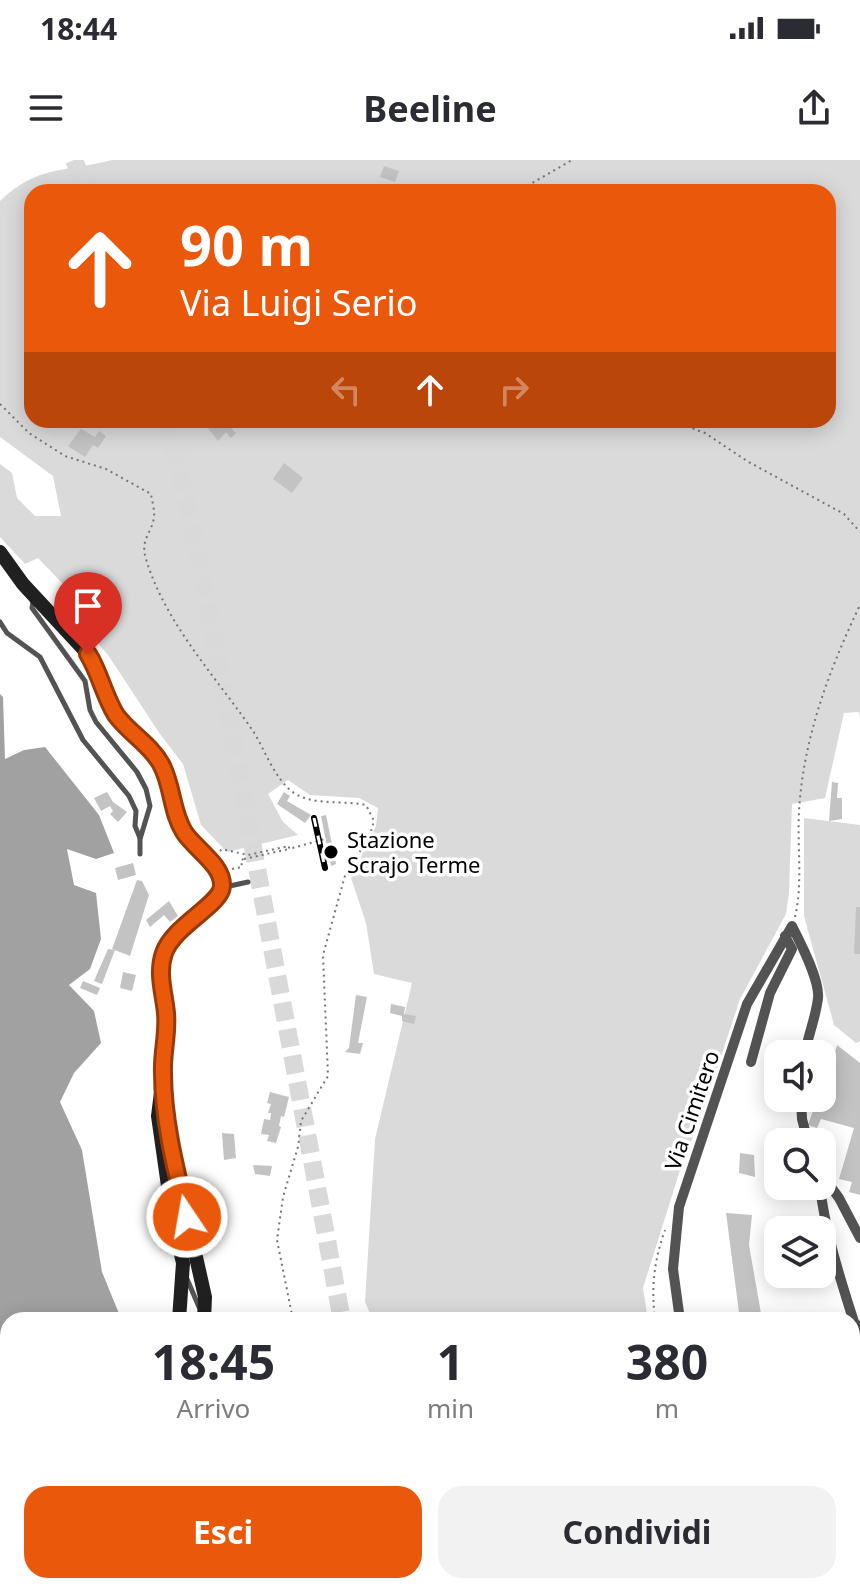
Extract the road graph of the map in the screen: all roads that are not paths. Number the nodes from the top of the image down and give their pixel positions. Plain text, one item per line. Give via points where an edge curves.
1 (0, 552) edge
2 (34, 596) junction
3 (0, 622) edge
4 (140, 839) junction
5 (140, 854) dead end
6 (248, 882) dead end
7 (221, 888) junction
8 (785, 936) junction
9 (807, 1040) edge
10 (751, 1062) dead end
11 (162, 1072) junction
12 (836, 1194) edge
13 (822, 1200) edge
14 (860, 1238) edge
15 (183, 1263) junction
16 (180, 1312) edge
17 (202, 1312) edge
18 (202, 1312) edge
19 (679, 1312) edge
20 (851, 1312) edge

1 - 2 main road
2 - 4 lane via 32,608 85,681 96,722 146,789 150,806
2 - 7 main road via 88,654 117,716 159,761 179,823 219,872
3 - 4 lane via 40,657 83,740 129,796
4 - 5 lane
6 - 7 lane
7 - 11 main road via 220,895 171,938 163,956 167,1044
8 - 9 street, Via Cimitero via 792,926 819,995
8 - 10 street via 792,949 766,1004
8 - 19 street, Via Cimitero via 747,1004 679,1207 673,1269
11 - 15 main road via 158,1116
11 - 17 main road via 175,1164 205,1297
12 - 14 street
13 - 20 street
15 - 16 main road
15 - 18 lane

